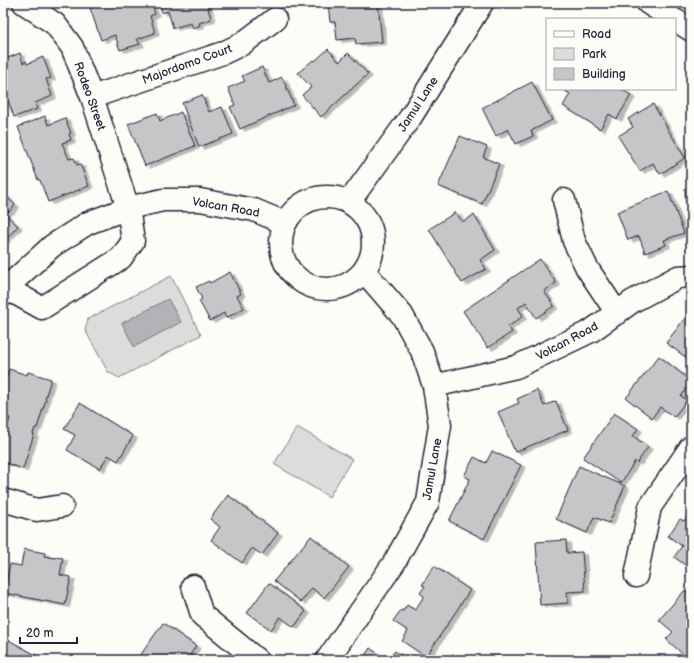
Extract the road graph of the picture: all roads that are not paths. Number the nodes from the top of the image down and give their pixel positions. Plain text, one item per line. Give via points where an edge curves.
1 (24, 3) edge
2 (482, 3) edge
3 (648, 3) edge
4 (671, 18) edge
5 (275, 19) dead end
6 (676, 21) edge
7 (691, 30) edge
8 (92, 97) junction
9 (564, 200) dead end
10 (349, 202) junction
11 (128, 208) junction
12 (285, 223) junction
13 (364, 272) junction
14 (691, 276) edge
15 (5, 292) edge
16 (617, 313) junction
17 (434, 386) junction
18 (691, 447) edge
19 (3, 500) edge
20 (62, 506) dead end
21 (636, 576) dead end
22 (193, 586) dead end
23 (257, 660) edge
24 (327, 660) edge

1 - 8 street, Rodeo Street via 56,24 72,47
2 - 10 street, Jamul Lane via 410,118
3 - 4 street
5 - 8 street, Majordomo Court via 242,44 223,53
6 - 7 street
8 - 11 street, Rodeo Street
9 - 16 street via 574,241 587,268
10 - 12 street via 335,197 320,197 306,202 294,211
10 - 13 street via 362,212 371,226 374,241 372,257
11 - 12 street, Volcan Road via 163,200 200,200 254,210
11 - 15 street, Volcan Road via 88,223 52,246
11 - 15 street, Rodeo Street via 133,241 121,258 42,308
12 - 13 street via 281,237 281,252 287,267 296,278 309,286 324,290 339,288 353,282
13 - 17 street, Jamul Lane via 402,315 422,351
14 - 16 street, Volcan Road via 678,277 633,301
16 - 17 street, Volcan Road via 591,331 516,367
17 - 24 street, Jamul Lane via 440,425 428,502 394,563
18 - 21 street via 650,507
19 - 20 street via 37,510
22 - 23 street via 202,615

